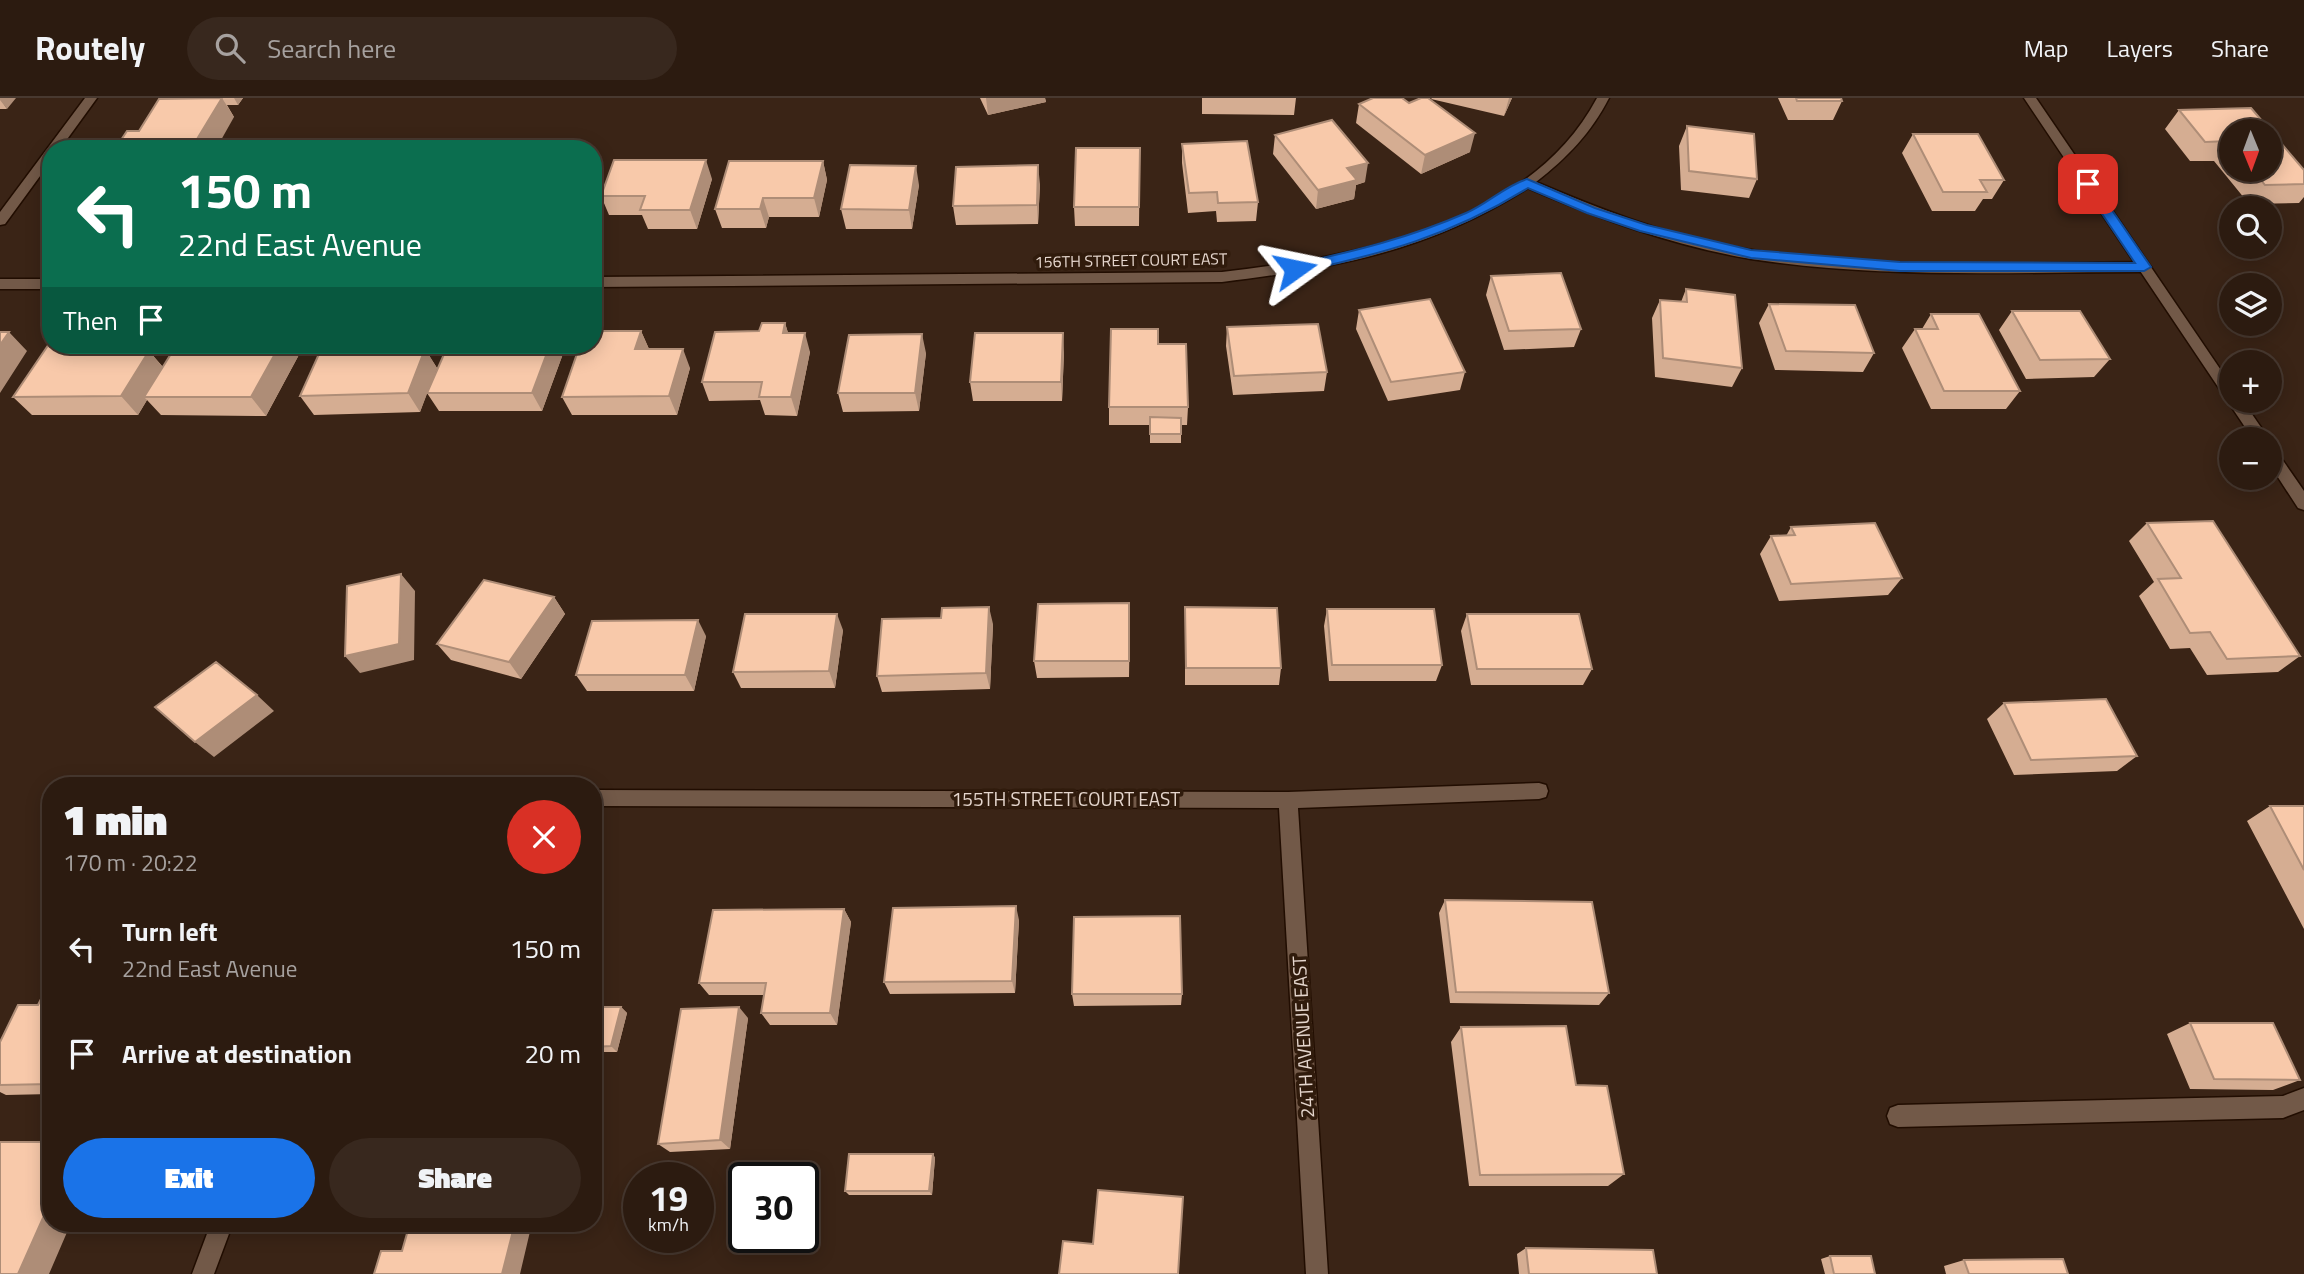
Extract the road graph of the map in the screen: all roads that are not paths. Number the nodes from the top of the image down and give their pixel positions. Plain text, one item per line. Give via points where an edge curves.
1 (91, 98) edge
2 (1603, 98) edge
3 (2030, 98) edge
4 (60, 140) edge
5 (42, 163) edge
6 (1527, 183) junction
7 (0, 220) edge
8 (2144, 267) junction
9 (602, 282) edge
10 (0, 284) edge
11 (42, 284) edge
12 (2219, 378) edge
13 (2282, 471) edge
14 (2304, 503) edge
15 (1539, 791) dead end
16 (602, 798) edge
17 (1289, 800) junction
18 (2304, 1100) edge
19 (1898, 1116) dead end
20 (219, 1232) edge
21 (204, 1274) edge
22 (1317, 1274) edge

1 - 4 street
2 - 6 street, 156TH STREET COURT EAST via 1590,126 1560,158
3 - 8 street
5 - 7 street
6 - 8 street via 1644,228 1751,254 1900,267
6 - 9 street, 156TH STREET COURT EAST via 1480,212 1421,237 1295,269 1222,277
8 - 12 street
10 - 11 street
13 - 14 street
15 - 17 street, 155TH STREET COURT EAST
16 - 17 street, 155TH STREET COURT EAST
17 - 22 street, 24TH AVENUE EAST
18 - 19 street via 2283,1107
20 - 21 street

